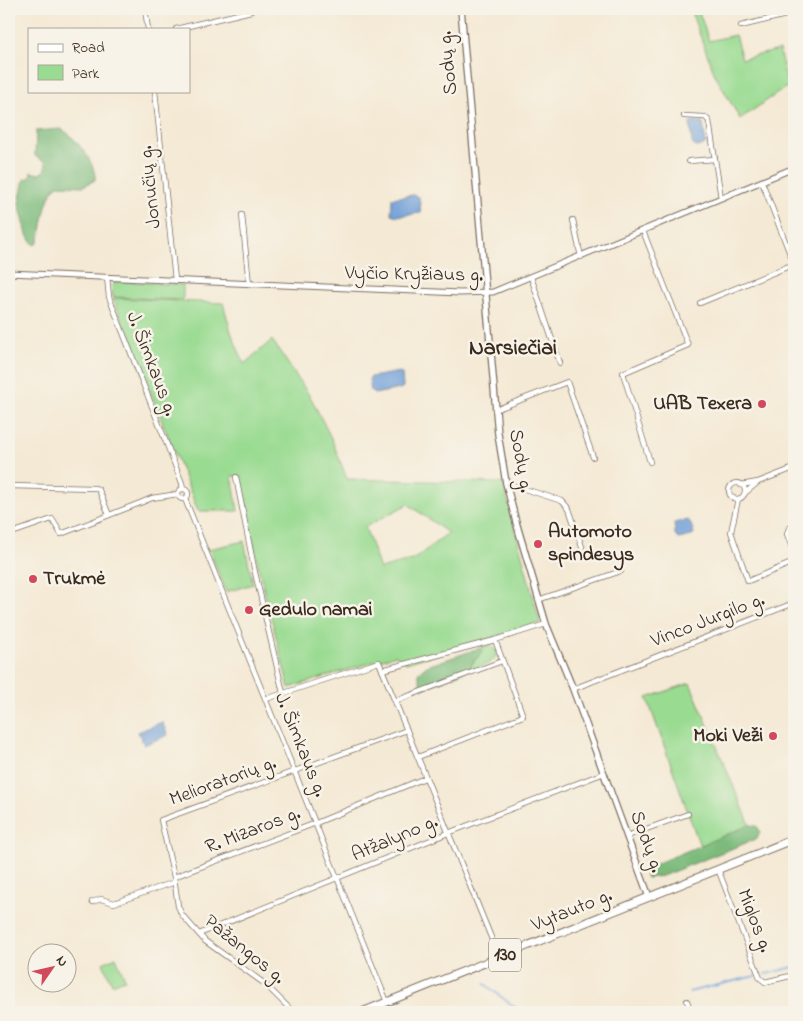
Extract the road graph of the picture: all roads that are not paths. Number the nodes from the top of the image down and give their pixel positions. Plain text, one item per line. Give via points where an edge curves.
1 (145, 9) edge
2 (460, 9) edge
3 (251, 11) dead end
4 (794, 13) edge
5 (741, 26) dead end
6 (148, 28) edge
7 (180, 28) edge
8 (155, 92) edge
9 (684, 116) dead end
10 (715, 159) junction
11 (689, 161) dead end
12 (794, 168) edge
13 (762, 182) junction
14 (721, 198) junction
15 (242, 215) dead end
16 (573, 220) dead end
17 (643, 231) junction
18 (794, 243) edge
19 (787, 246) junction
20 (581, 257) junction
21 (794, 264) edge
22 (9, 273) edge
23 (107, 277) junction
24 (531, 278) junction
25 (175, 280) junction
26 (249, 284) junction
27 (486, 292) junction
28 (700, 303) dead end
29 (560, 363) dead end
30 (496, 410) junction
31 (593, 457) dead end
32 (650, 462) dead end
33 (794, 468) edge
34 (236, 477) dead end
35 (758, 482) junction
36 (506, 483) junction
37 (742, 485) junction
38 (9, 486) edge
39 (182, 489) junction
40 (745, 493) junction
41 (178, 494) junction
42 (185, 499) junction
43 (738, 499) junction
44 (109, 515) junction
45 (794, 526) edge
46 (9, 534) edge
47 (582, 547) dead end
48 (794, 553) edge
49 (794, 562) edge
50 (621, 571) dead end
51 (538, 600) junction
52 (794, 603) edge
53 (546, 624) junction
54 (495, 640) junction
55 (502, 660) junction
56 (382, 670) junction
57 (573, 689) junction
58 (283, 693) junction
59 (266, 699) junction
60 (395, 701) junction
61 (407, 730) junction
62 (418, 757) junction
63 (295, 772) junction
64 (604, 773) junction
65 (425, 778) junction
66 (688, 814) dead end
67 (161, 820) joint
68 (316, 823) junction
69 (448, 833) junction
70 (627, 836) junction
71 (794, 839) edge
72 (718, 870) junction
73 (338, 878) junction
74 (175, 880) junction
75 (649, 897) junction
76 (92, 902) dead end
77 (199, 934) junction
78 (498, 957) junction
79 (794, 975) edge
80 (687, 1001) dead end
81 (387, 1002) junction
82 (293, 1012) edge
83 (362, 1012) edge
84 (691, 1012) edge

1 - 6 street
2 - 27 main road, Sodų g.
3 - 7 street
4 - 5 street
8 - 25 street, Jonučių g.
9 - 10 street via 709,120
10 - 11 street
10 - 14 street
12 - 13 street, Vyčio Kryžiaus g.
13 - 14 street, Vyčio Kryžiaus g.
13 - 19 street
14 - 17 street, Vyčio Kryžiaus g.
15 - 26 street
16 - 20 street
17 - 20 street, Vyčio Kryžiaus g.
17 - 32 street via 688,345 623,373
18 - 19 street
19 - 21 street
20 - 24 street, Vyčio Kryžiaus g.
21 - 28 street
22 - 23 street, Vyčio Kryžiaus g.
23 - 25 street, Vyčio Kryžiaus g.
23 - 39 street, J. Šimkaus g. via 112,306
24 - 27 street, Vyčio Kryžiaus g.
24 - 29 street
25 - 26 street, Vyčio Kryžiaus g.
26 - 27 street, Vyčio Kryžiaus g.
27 - 30 main road, Sodų g.
30 - 31 street via 567,382
30 - 36 main road, Sodų g.
33 - 35 street
34 - 58 street
35 - 37 street
35 - 40 street
36 - 47 street via 562,501 569,509
36 - 51 main road, Sodų g.
37 - 40 street
37 - 43 street via 734,484 730,489 731,496
38 - 44 street via 95,488 99,490
39 - 41 street
39 - 42 street, J. Šimkaus g. via 188,492
40 - 43 street
41 - 42 street
41 - 44 street via 152,498
42 - 59 street, J. Šimkaus g.
43 - 49 street via 731,532 748,581
44 - 46 street via 61,534 52,519
45 - 48 street via 787,534
50 - 51 street
51 - 53 main road, Sodų g.
52 - 57 street, Vinco Jurgilo g.
53 - 54 street
53 - 57 main road, Sodų g.
54 - 55 street
54 - 56 street
55 - 60 street
55 - 62 street via 523,716
56 - 58 street via 379,662
56 - 60 street
57 - 64 main road, Sodų g.
58 - 59 street
59 - 63 street, J. Šimkaus g.
60 - 61 street
61 - 62 street
61 - 63 street, Melioratorių g.
62 - 65 street
63 - 67 street, Melioratorių g.
63 - 68 street, J. Šimkaus g.
64 - 69 street, Atžalyno g.
64 - 70 main road, Sodų g.
65 - 68 street, R. Mizaros g.
65 - 69 street
66 - 70 street
67 - 74 street, Pažangos g.
68 - 73 street, J. Šimkaus g.
68 - 74 street, R. Mizaros g.
69 - 73 street, Atžalyno g.
69 - 78 street
70 - 75 main road, Sodų g.
71 - 72 main road, Vytauto g. / 130
72 - 75 main road, Vytauto g. / 130
72 - 79 street, Miglos g. via 760,978 765,982
73 - 77 street, Atžalyno g.
73 - 81 street, J. Šimkaus g.
74 - 76 street, R. Mizaros g. via 114,903 101,899
74 - 77 street, Pažangos g. via 182,915
75 - 78 main road, Vytauto g. / 130
77 - 82 street, Pažangos g. via 265,984
78 - 81 main road, Vytauto g. / 130
80 - 84 street
81 - 83 main road, Vytauto g. / 130

